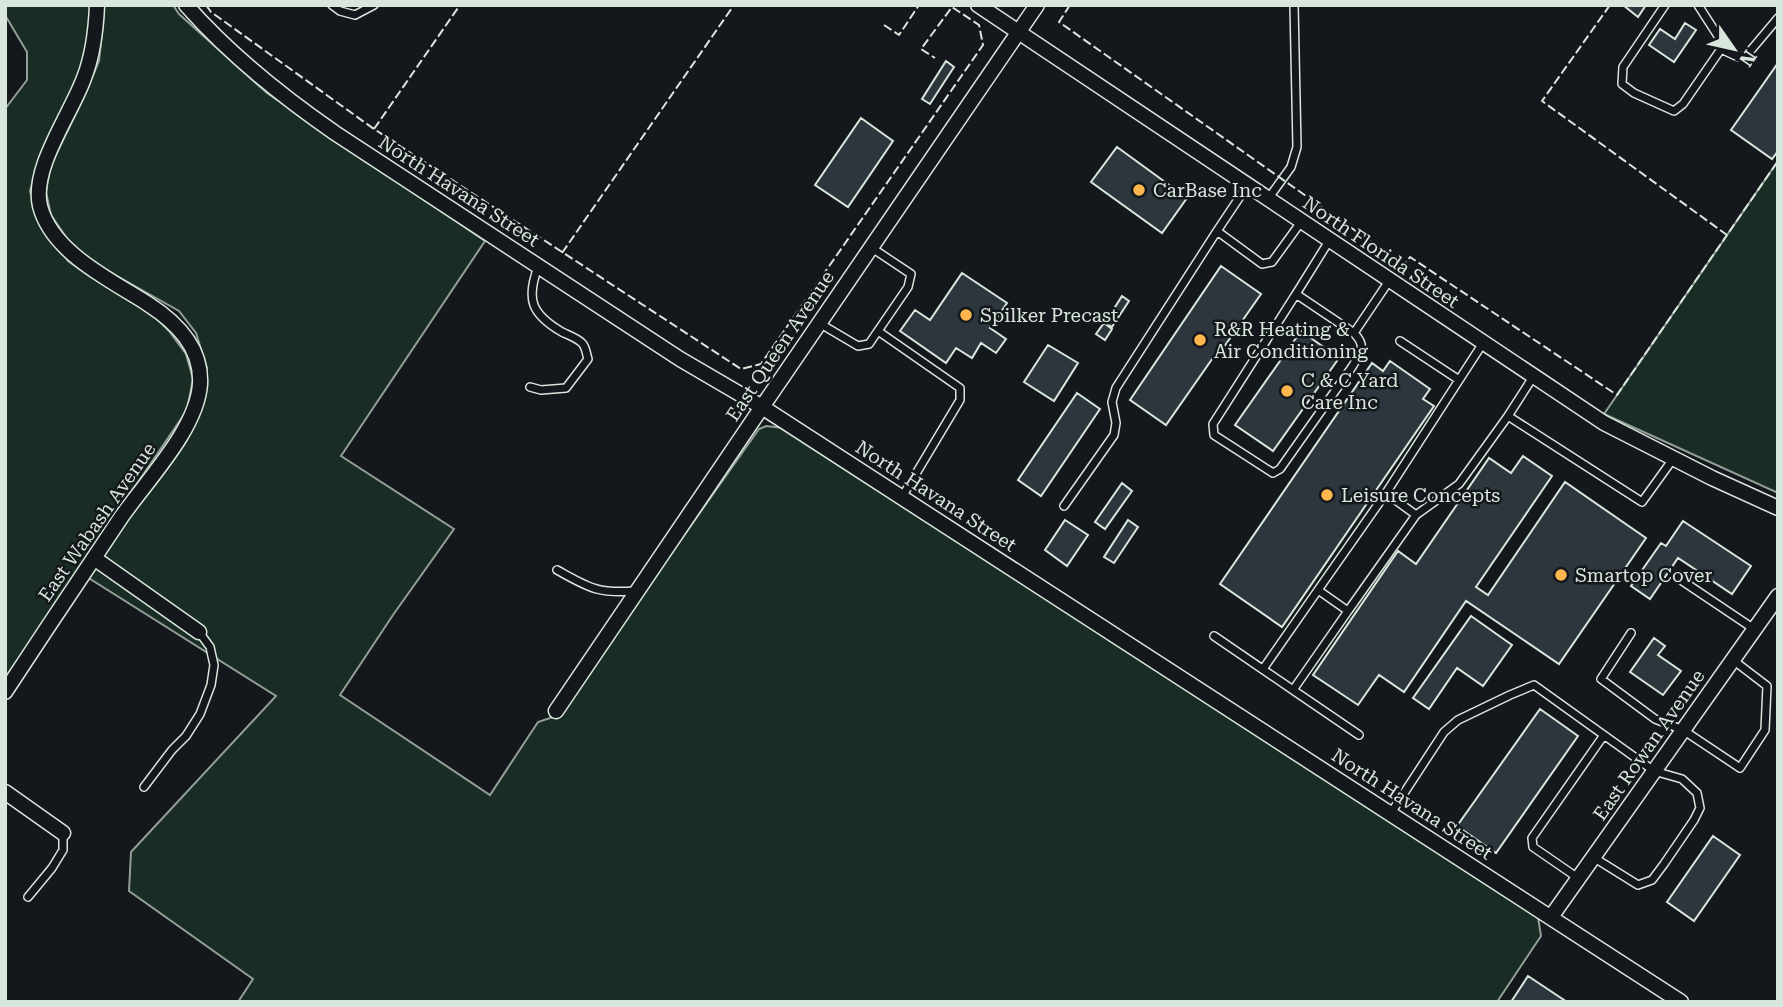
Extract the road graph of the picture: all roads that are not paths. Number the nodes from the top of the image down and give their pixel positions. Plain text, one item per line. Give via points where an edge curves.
1 (97, 5) edge
2 (186, 5) edge
3 (332, 5) edge
4 (374, 5) edge
5 (978, 5) edge
6 (1037, 5) edge
7 (1294, 5) edge
8 (1665, 5) edge
9 (1698, 5) edge
10 (1778, 18) edge
11 (1018, 33) junction
12 (1721, 49) junction
13 (1247, 186) junction
14 (1267, 200) junction
15 (1301, 222) junction
16 (1217, 231) junction
17 (1329, 241) junction
18 (871, 247) junction
19 (539, 266) junction
20 (1389, 281) junction
21 (1296, 293) junction
22 (819, 323) junction
23 (878, 331) junction
24 (1354, 333) junction
25 (1400, 341) dead end
26 (1483, 343) junction
27 (1533, 377) junction
28 (1459, 380) junction
29 (530, 387) dead end
30 (762, 407) junction
31 (1508, 416) junction
32 (1673, 459) junction
33 (1386, 493) junction
34 (901, 497) junction
35 (1064, 506) dead end
36 (1778, 508) edge
37 (1416, 515) junction
38 (94, 558) junction
39 (556, 570) dead end
40 (1678, 578) dead end
41 (1318, 590) junction
42 (636, 591) junction
43 (1778, 596) edge
44 (1348, 611) junction
45 (1754, 629) junction
46 (199, 632) joint
47 (1631, 633) dead end
48 (1214, 636) dead end
49 (1733, 660) junction
50 (1263, 669) junction
51 (1293, 690) junction
52 (5, 692) edge
53 (556, 711) dead end
54 (1683, 730) junction
55 (1359, 735) dead end
56 (1604, 735) junction
57 (1654, 771) junction
58 (144, 786) dead end
59 (5, 792) edge
60 (1391, 813) junction
61 (63, 833) joint
62 (1593, 858) junction
63 (1578, 878) junction
64 (28, 897) dead end
65 (1551, 917) junction
66 (1681, 1002) edge

1 - 38 street, East Wabash Avenue via 91,57 45,165 38,194 40,207 64,246 174,323 191,346 200,388 181,434
2 - 19 street, North Havana Street via 228,49 287,99
3 - 4 lane via 355,15
5 - 11 street, North Florida Street
6 - 11 street, East Queen Avenue
7 - 14 lane via 1297,147 1291,167
8 - 12 lane via 1623,67 1622,84 1674,111
9 - 12 lane
10 - 12 lane via 1746,56
11 - 13 street, North Florida Street
11 - 18 street, East Queen Avenue
13 - 14 street, North Florida Street
13 - 16 lane
14 - 15 street, North Florida Street
15 - 16 lane via 1272,262 1262,264
15 - 17 street, North Florida Street
16 - 35 lane via 1116,387 1114,435
17 - 20 street, North Florida Street
17 - 21 lane
18 - 22 street, East Queen Avenue
18 - 23 lane via 911,274 908,287
19 - 29 lane via 531,296 540,316 581,342 588,359 566,388
19 - 30 street, North Havana Street
20 - 24 lane
20 - 26 street, North Florida Street
21 - 24 lane
21 - 24 lane via 1213,424 1214,435 1273,473 1280,469 1362,350
22 - 23 lane via 858,346 869,344
22 - 30 street, East Queen Avenue
23 - 34 lane via 960,388 960,400
25 - 28 lane
26 - 27 street, North Florida Street
26 - 28 lane
27 - 31 lane
27 - 32 street, North Florida Street via 1604,423
28 - 33 lane
30 - 34 street, North Havana Street
30 - 42 street, East Queen Avenue
31 - 32 lane via 1642,502
31 - 37 lane via 1459,484
32 - 36 street, North Florida Street
33 - 37 lane
33 - 41 lane
34 - 60 street, North Havana Street
37 - 44 lane
38 - 46 street
38 - 52 street, East Wabash Avenue
39 - 42 lane via 592,589
40 - 45 lane
41 - 44 lane
41 - 50 lane
42 - 53 street, East Queen Avenue
43 - 45 street, East Rowan Avenue
44 - 51 lane
45 - 49 street, East Rowan Avenue
46 - 58 lane via 210,647 214,665 211,685 186,736
47 - 54 lane via 1601,678 1656,719
48 - 50 lane
49 - 54 street, East Rowan Avenue
49 - 54 lane via 1767,686 1765,730 1740,768
50 - 51 lane
51 - 55 lane
54 - 57 street, East Rowan Avenue
56 - 57 lane
56 - 60 lane via 1534,685 1458,720 1444,732
56 - 63 lane via 1532,838 1533,847
57 - 62 street, East Rowan Avenue
57 - 62 lane via 1682,779 1697,793 1700,808 1664,864 1652,880 1638,886
59 - 61 street
60 - 65 street, North Havana Street
61 - 64 lane via 62,850
62 - 63 street, East Rowan Avenue
63 - 65 street, East Rowan Avenue
65 - 66 street, North Havana Street

